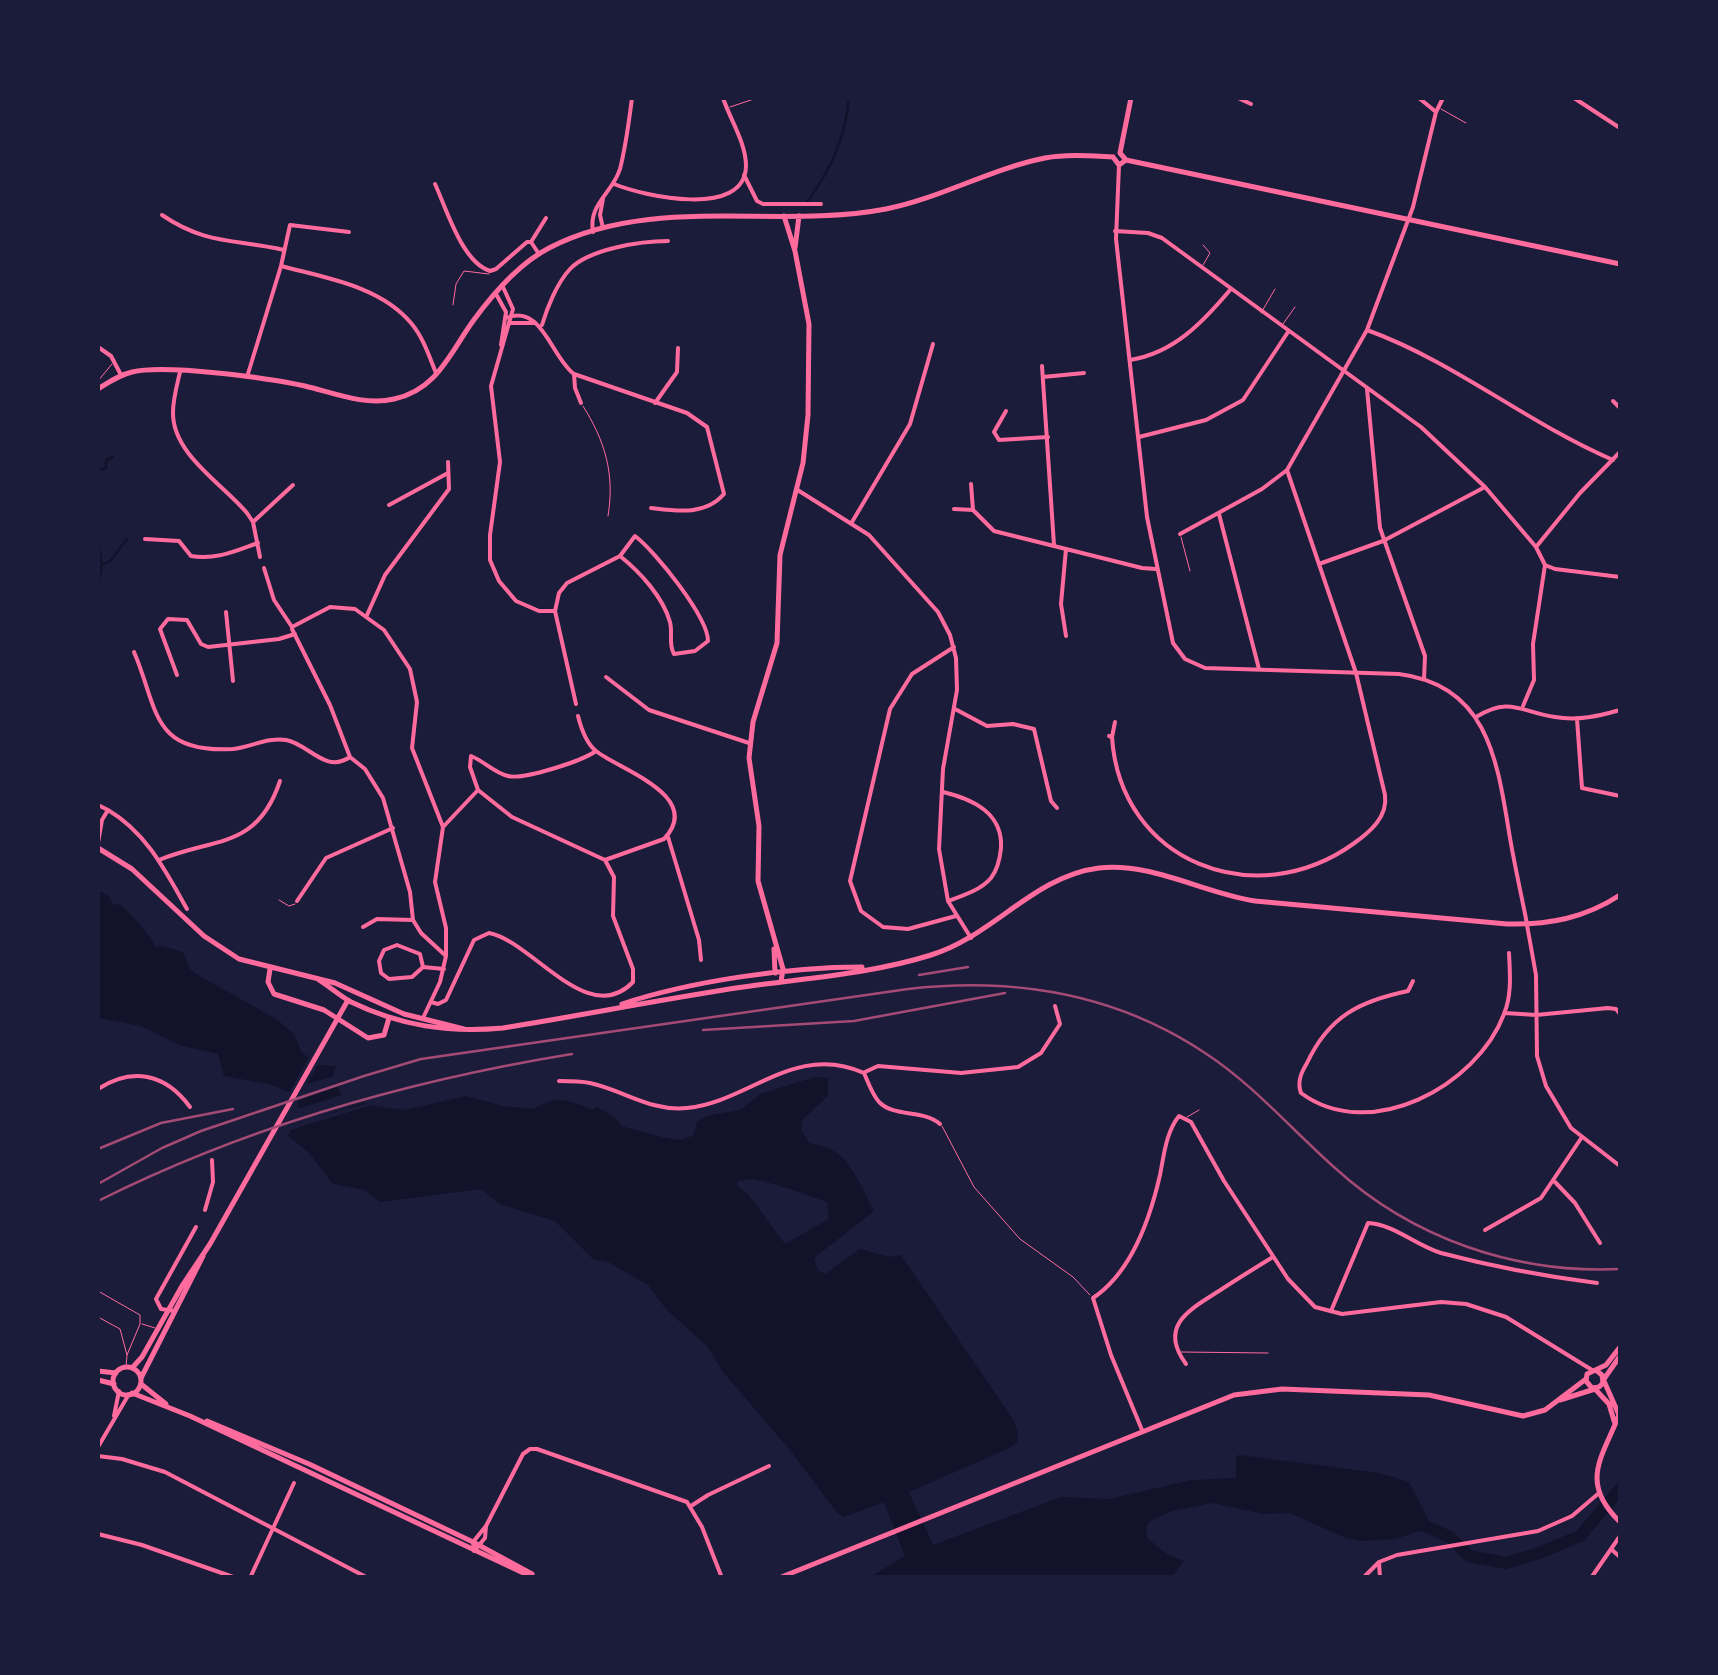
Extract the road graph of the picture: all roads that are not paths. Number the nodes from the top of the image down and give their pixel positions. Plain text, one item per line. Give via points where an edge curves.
1 (632, 98) edge
2 (723, 98) edge
3 (756, 98) edge
4 (1131, 98) edge
5 (1238, 98) edge
6 (1419, 98) edge
7 (1444, 98) edge
8 (1574, 98) edge
9 (1251, 104) dead end
10 (727, 109) junction
11 (1437, 110) junction
12 (1466, 123) dead end
13 (1620, 128) edge
14 (1120, 153) junction
15 (1113, 158) junction
16 (1126, 160) junction
17 (1118, 165) junction
18 (744, 175) junction
19 (434, 184) dead end
20 (614, 184) junction
21 (603, 199) junction
22 (822, 204) dead end
23 (162, 215) dead end
24 (784, 216) junction
25 (799, 216) junction
26 (546, 218) dead end
27 (1409, 220) junction
28 (604, 229) junction
29 (1116, 231) junction
30 (348, 232) dead end
31 (594, 232) junction
32 (531, 242) junction
33 (668, 242) dead end
34 (1202, 246) dead end
35 (284, 250) junction
36 (795, 250) junction
37 (539, 254) junction
38 (1620, 264) edge
39 (282, 266) junction
40 (1201, 268) junction
41 (490, 272) junction
42 (502, 288) junction
43 (1275, 289) dead end
44 (1230, 290) junction
45 (496, 294) junction
46 (453, 305) dead end
47 (1295, 306) dead end
48 (1261, 313) junction
49 (512, 314) junction
50 (508, 320) junction
51 (538, 324) junction
52 (1281, 327) junction
53 (1366, 330) junction
54 (1288, 332) junction
55 (933, 344) dead end
56 (98, 347) edge
57 (678, 348) dead end
58 (1130, 360) junction
59 (116, 363) junction
60 (1042, 366) dead end
61 (1342, 371) junction
62 (180, 372) junction
63 (1084, 373) dead end
64 (574, 374) junction
65 (121, 375) junction
66 (437, 375) junction
67 (247, 377) junction
68 (1042, 377) junction
69 (98, 387) edge
70 (1366, 389) junction
71 (1613, 402) dead end
72 (581, 403) joint
73 (655, 403) junction
74 (1620, 408) edge
75 (1006, 411) dead end
76 (1048, 436) junction
77 (1138, 437) junction
78 (1620, 452) edge
79 (1613, 460) junction
80 (448, 462) dead end
81 (1288, 470) junction
82 (448, 473) junction
83 (971, 484) dead end
84 (293, 486) dead end
85 (1485, 487) junction
86 (796, 489) junction
87 (389, 504) dead end
88 (651, 508) dead end
89 (954, 509) dead end
90 (973, 510) junction
91 (1219, 514) junction
92 (608, 516) dead end
93 (253, 522) junction
94 (852, 522) junction
95 (1180, 534) joint
96 (145, 538) dead end
97 (1383, 541) junction
98 (258, 543) junction
99 (1054, 545) junction
100 (1536, 547) junction
101 (1066, 548) junction
102 (260, 556) dead end
103 (620, 556) junction
104 (1319, 564) junction
105 (1545, 565) junction
106 (264, 568) dead end
107 (1156, 569) junction
108 (1190, 571) dead end
109 (1620, 577) edge
110 (556, 611) junction
111 (226, 612) dead end
112 (366, 615) junction
113 (292, 627) junction
114 (294, 634) junction
115 (1066, 636) dead end
116 (229, 644) junction
117 (954, 646) junction
118 (134, 652) dead end
119 (1259, 670) junction
120 (1356, 673) junction
121 (177, 675) dead end
122 (606, 678) dead end
123 (1424, 679) junction
124 (234, 681) dead end
125 (576, 704) dead end
126 (1522, 708) junction
127 (954, 709) junction
128 (1620, 710) edge
129 (578, 716) dead end
130 (1476, 717) junction
131 (1577, 719) junction
132 (1115, 722) dead end
133 (749, 742) junction
134 (596, 751) junction
135 (350, 756) junction
136 (280, 781) dead end
137 (478, 790) junction
138 (941, 792) junction
139 (1620, 796) edge
140 (98, 805) edge
141 (1057, 808) dead end
142 (108, 810) junction
143 (100, 823) edge
144 (393, 828) junction
145 (443, 828) junction
146 (668, 836) junction
147 (98, 846) edge
148 (159, 860) junction
149 (605, 860) junction
150 (1620, 895) edge
151 (279, 900) dead end
152 (297, 901) joint
153 (948, 901) junction
154 (187, 909) dead end
155 (956, 916) junction
156 (413, 920) junction
157 (1527, 924) junction
158 (363, 927) dead end
159 (971, 938) junction
160 (774, 946) junction
161 (1509, 953) dead end
162 (446, 956) junction
163 (700, 960) dead end
164 (423, 967) junction
165 (870, 967) junction
166 (270, 969) junction
167 (444, 969) junction
168 (784, 972) junction
169 (775, 974) junction
170 (319, 980) junction
171 (1413, 981) dead end
172 (781, 982) junction
173 (369, 998) junction
174 (348, 1000) junction
175 (431, 1002) junction
176 (1055, 1006) dead end
177 (610, 1008) junction
178 (1505, 1013) junction
179 (1620, 1014) edge
180 (1536, 1015) junction
181 (389, 1018) junction
182 (421, 1023) junction
183 (864, 1073) junction
184 (559, 1081) dead end
185 (98, 1089) edge
186 (190, 1106) dead end
187 (1199, 1110) dead end
188 (1187, 1118) junction
189 (940, 1124) joint
190 (1582, 1137) junction
191 (212, 1160) dead end
192 (1620, 1166) edge
193 (1555, 1182) junction
194 (206, 1210) dead end
195 (196, 1226) dead end
196 (1485, 1230) dead end
197 (1600, 1242) dead end
198 (1273, 1257) junction
199 (1597, 1283) dead end
200 (98, 1291) edge
201 (1093, 1298) junction
202 (171, 1309) junction
203 (1331, 1312) junction
204 (98, 1317) edge
205 (140, 1324) junction
206 (158, 1328) junction
207 (1620, 1347) edge
208 (1178, 1352) junction
209 (1268, 1354) dead end
210 (127, 1355) junction
211 (1620, 1356) edge
212 (1576, 1362) junction
213 (1186, 1364) dead end
214 (129, 1367) junction
215 (98, 1371) edge
216 (1595, 1371) junction
217 (116, 1373) junction
218 (1586, 1378) junction
219 (98, 1380) edge
220 (1604, 1380) junction
221 (141, 1381) junction
222 (117, 1388) junction
223 (1595, 1389) junction
224 (131, 1394) junction
225 (1557, 1401) junction
226 (168, 1406) junction
227 (114, 1416) junction
228 (1615, 1425) junction
229 (1142, 1430) junction
230 (98, 1446) edge
231 (98, 1456) edge
232 (769, 1466) dead end
233 (294, 1483) dead end
234 (1601, 1497) junction
235 (691, 1506) junction
236 (1619, 1520) edge
237 (273, 1528) junction
238 (98, 1534) edge
239 (1620, 1536) edge
240 (476, 1546) junction
241 (1611, 1549) junction
242 (1620, 1557) edge
243 (1379, 1562) junction
244 (236, 1578) edge
245 (250, 1578) edge
246 (368, 1578) edge
247 (536, 1578) edge
248 (722, 1578) edge
249 (779, 1578) edge
250 (1363, 1578) edge
251 (1380, 1578) edge
252 (1591, 1578) edge

1 - 20 street
2 - 10 street
3 - 10 lane
4 - 14 main road
5 - 9 street
6 - 11 street
7 - 11 street
8 - 13 street
10 - 18 street
11 - 12 lane
11 - 27 street
14 - 15 main road
14 - 16 main road
15 - 17 main road
15 - 25 main road via 1043,159 903,205
16 - 17 main road
16 - 27 main road
17 - 29 street
18 - 20 street via 730,194 710,199
18 - 22 street via 763,204
19 - 41 street via 469,256
20 - 21 street
21 - 28 street
21 - 31 street via 593,211
23 - 35 street via 205,238
24 - 25 main road
24 - 28 main road via 659,218
24 - 36 main road
25 - 36 main road
26 - 32 street
27 - 38 main road
27 - 53 street
28 - 31 main road
29 - 40 street via 1157,235
29 - 58 street
30 - 35 street via 290,224
31 - 37 main road
32 - 37 street
32 - 41 street
33 - 51 street via 631,244 576,264
34 - 40 lane via 1210,253
35 - 39 street
36 - 86 main road via 811,348
37 - 42 main road
39 - 66 street via 352,285 396,309 420,336
39 - 67 street
40 - 44 street
41 - 46 lane via 464,271
42 - 45 main road
42 - 49 street
43 - 48 lane
44 - 48 street
44 - 58 street via 1188,334
45 - 50 street
45 - 66 main road
47 - 52 lane
48 - 52 street
49 - 50 street
49 - 51 street
50 - 51 street
50 - 110 street via 491,386 500,462 490,560 516,600
51 - 64 street
52 - 54 street
53 - 61 street
53 - 79 street via 1439,361 1541,426
54 - 61 street
54 - 77 street via 1242,400 1206,420
55 - 94 street via 910,424
56 - 59 street
57 - 73 street via 677,372
58 - 77 street
59 - 65 street
59 - 69 lane
60 - 68 street
61 - 70 street
61 - 81 street
62 - 65 main road
62 - 67 main road
62 - 93 street via 173,411 180,439
63 - 68 street
64 - 72 street
64 - 73 street
65 - 69 main road
66 - 67 main road via 410,394 375,401
68 - 76 street
70 - 85 street via 1421,427
70 - 97 street
71 - 74 street
72 - 92 lane via 606,450
73 - 88 street via 700,419 724,494 684,512
75 - 76 street via 994,432 998,440
76 - 99 street
77 - 107 street
78 - 79 street
79 - 100 street
80 - 82 street
81 - 91 street
81 - 104 street
82 - 87 street
82 - 112 street via 448,489 397,557
83 - 90 street
84 - 93 street
85 - 97 street
85 - 100 street
86 - 94 street
86 - 133 main road via 780,555 778,643
89 - 90 street
90 - 99 street via 994,531
91 - 95 street
91 - 119 street
93 - 98 street
94 - 117 street via 938,612
95 - 108 lane
96 - 98 street via 180,540 200,558
97 - 104 street
97 - 123 street via 1426,656
98 - 102 street
99 - 101 street
100 - 105 street
101 - 107 street
101 - 115 street
103 - 103 street via 664,606 674,654 708,641 704,622 652,550 635,536
103 - 110 street via 567,583
104 - 120 street
105 - 109 street
105 - 126 street via 1534,680
106 - 113 street
107 - 119 street via 1181,656 1205,668
110 - 125 street
111 - 116 street
112 - 113 street via 330,608
112 - 145 street via 410,668 417,702 412,748
113 - 114 street
114 - 116 street
114 - 135 street
116 - 121 street via 204,647 187,620 163,621
116 - 124 street
117 - 127 street
117 - 155 street via 912,674 890,709 850,881 861,912 883,927 908,929
118 - 135 street via 158,722 191,744 231,749 284,740 333,762
119 - 120 street
120 - 123 street
120 - 132 street via 1386,805 1371,829 1340,854 1288,873 1216,872 1162,841 1130,803 1114,760
122 - 133 street via 649,710
123 - 130 street via 1455,694
126 - 130 street via 1498,706
126 - 131 street
127 - 138 street
127 - 141 street via 987,726 1034,729
128 - 131 street
129 - 134 street
130 - 157 street via 1501,779
131 - 139 street via 1582,788
133 - 160 main road via 758,881
134 - 137 street via 520,776 506,776 471,756
134 - 146 street via 664,793 673,814
135 - 144 street via 375,783
136 - 148 street via 268,811 246,830
137 - 145 street
137 - 149 street via 512,818
138 - 153 street via 939,849
138 - 153 street via 990,813 1001,840 990,878
140 - 142 street
142 - 143 street
142 - 148 street
143 - 147 street
144 - 152 street via 326,858
144 - 156 street
145 - 162 street via 436,882
146 - 149 street
146 - 163 street
147 - 166 main road via 218,946
148 - 154 street
149 - 175 street via 614,878 613,916 633,969 630,986 604,994 570,987 522,948 489,934 474,940 446,1000
150 - 157 main road via 1574,918
151 - 152 lane via 288,906
153 - 155 street
155 - 159 street
156 - 158 street via 377,919
156 - 162 street
157 - 159 main road via 1270,903 1117,868 1062,878
157 - 180 street
159 - 165 main road via 925,957
160 - 168 main road
160 - 169 main road
161 - 178 street
162 - 167 street
164 - 164 street via 412,977 388,980 379,961 397,945 420,954
164 - 167 street
165 - 168 main road
165 - 172 main road
166 - 170 main road
166 - 181 main road via 274,994 324,1010 368,1038 384,1035
167 - 175 street
168 - 169 main road
168 - 172 main road
169 - 172 main road
169 - 177 main road
170 - 173 main road
170 - 174 main road
171 - 178 street via 1408,991 1367,1002 1333,1024 1303,1070 1301,1094 1368,1112 1419,1101 1475,1060
172 - 177 main road
173 - 174 main road
173 - 182 main road
174 - 181 main road
174 - 202 main road
175 - 182 street
176 - 183 street via 1060,1024 1042,1053 1018,1067 961,1073 878,1066
177 - 182 main road via 469,1030
178 - 180 street
179 - 180 street via 1608,1008
180 - 190 street via 1546,1086
181 - 182 main road
183 - 184 street via 840,1064 810,1065 678,1109 589,1082
183 - 189 street via 885,1106
185 - 186 street via 114,1078 145,1074 171,1086
187 - 188 lane
188 - 198 street
188 - 201 street via 1179,1116 1171,1128 1139,1238
189 - 201 lane via 974,1187 1020,1238
190 - 192 street
190 - 193 street
191 - 194 street
193 - 196 street via 1532,1206
193 - 197 street
195 - 202 street via 158,1294
198 - 203 street via 1302,1296
198 - 208 street via 1184,1315 1176,1331
199 - 203 street via 1490,1268 1368,1223
200 - 205 lane via 135,1310
201 - 229 street
202 - 206 main road
202 - 221 main road
203 - 212 street via 1466,1304 1506,1317
204 - 210 lane via 120,1329
205 - 206 lane
205 - 210 lane
206 - 214 main road
207 - 216 main road
208 - 209 lane
208 - 213 street
210 - 214 lane
211 - 220 main road
212 - 216 street
212 - 218 street
214 - 217 main road
214 - 221 main road
215 - 217 main road
216 - 218 main road
216 - 220 main road
217 - 222 main road
218 - 223 main road
218 - 225 main road
219 - 222 main road
220 - 223 main road
220 - 228 main road via 1618,1409
221 - 224 main road
221 - 226 main road
222 - 224 main road
222 - 227 street
223 - 225 main road
223 - 228 main road
224 - 226 main road
224 - 227 street
225 - 229 main road via 1518,1416 1444,1396 1259,1390
226 - 240 main road via 264,1443
227 - 230 street
228 - 234 main road via 1597,1466
229 - 249 main road
231 - 237 street via 165,1472
232 - 235 street
233 - 237 street
234 - 236 main road
234 - 243 street via 1527,1534
235 - 240 street via 678,1496 530,1449
235 - 248 street
237 - 245 street
237 - 246 street
238 - 244 street
239 - 241 street
240 - 247 main road
241 - 242 street
241 - 252 street
243 - 250 street
243 - 251 street

